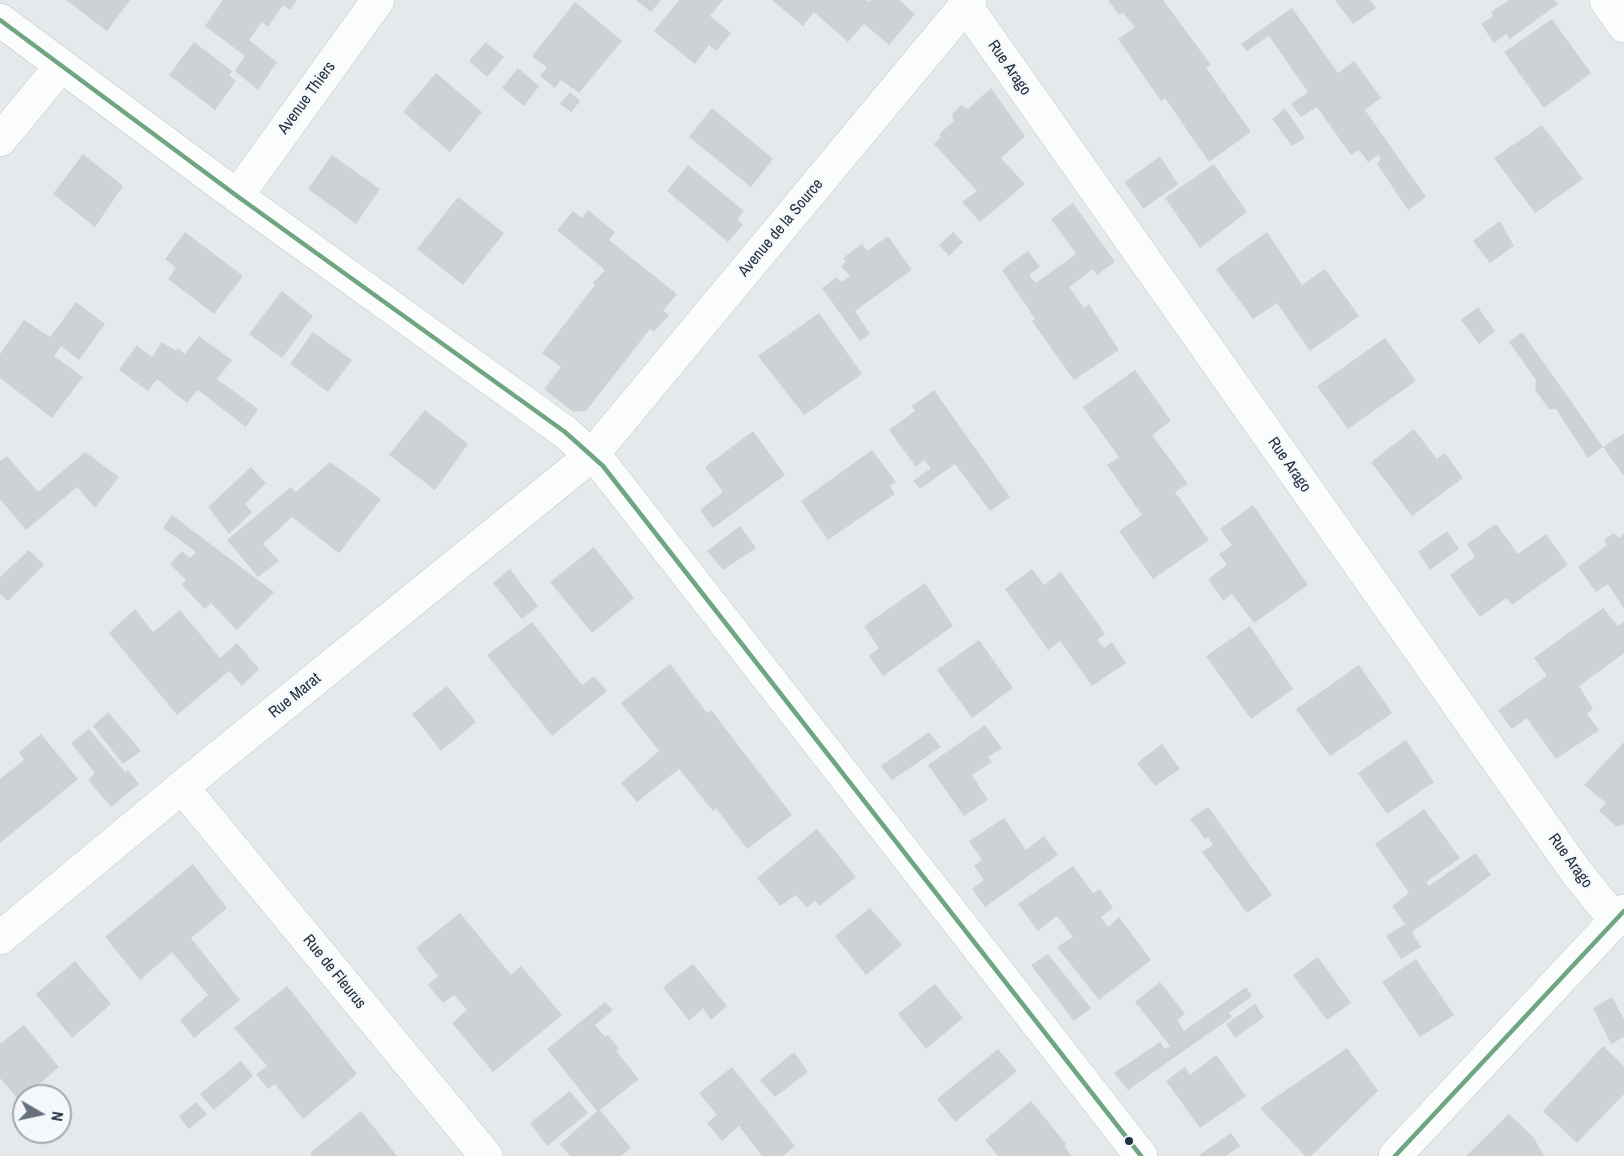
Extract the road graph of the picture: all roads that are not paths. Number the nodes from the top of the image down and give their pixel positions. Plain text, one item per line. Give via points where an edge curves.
1 (378, 0) edge
2 (1606, 0) edge
3 (968, 3) edge
4 (0, 20) edge
5 (1624, 26) edge
6 (61, 66) junction
7 (0, 140) edge
8 (237, 196) junction
9 (591, 455) junction
10 (182, 787) junction
11 (1620, 916) edge
12 (0, 938) edge
13 (486, 1156) edge
14 (1141, 1156) edge
15 (1395, 1156) edge

1 - 8 street, Avenue Thiers
2 - 5 street
3 - 9 street, Avenue de la Source
3 - 11 street, Rue Arago via 1577,873
4 - 6 street
6 - 7 street
6 - 8 street
8 - 9 street via 565,432
9 - 10 street, Rue Marat
9 - 14 street via 617,483
10 - 12 street, Rue Marat
10 - 13 street, Rue de Fleurus
11 - 15 street

